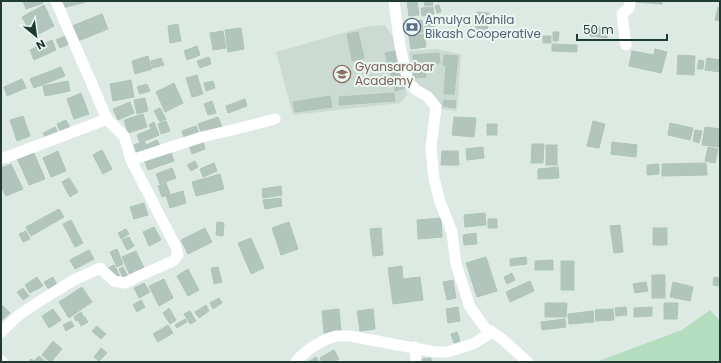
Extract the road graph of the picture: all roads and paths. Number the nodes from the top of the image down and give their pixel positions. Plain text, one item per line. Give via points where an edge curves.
1 (56, 1) edge
2 (394, 1) edge
3 (630, 1) edge
4 (626, 45) dead end
5 (107, 119) junction
6 (275, 119) dead end
7 (1, 158) edge
8 (131, 160) junction
9 (1, 332) edge
10 (492, 332) junction
11 (415, 347) junction
12 (296, 362) edge
13 (416, 362) edge
14 (528, 362) edge

1 - 5 street
2 - 10 street via 408,82 427,96 436,107 432,148 434,179 452,232 459,277 470,307 486,330
3 - 4 street via 622,14
5 - 7 street
5 - 8 street via 124,136
6 - 8 street via 202,137
8 - 9 street via 178,255 173,261 125,283 114,281 100,268 43,299
10 - 11 street via 473,344 447,352 434,352
10 - 14 street
11 - 12 street via 338,336 324,340 301,355
11 - 13 street

